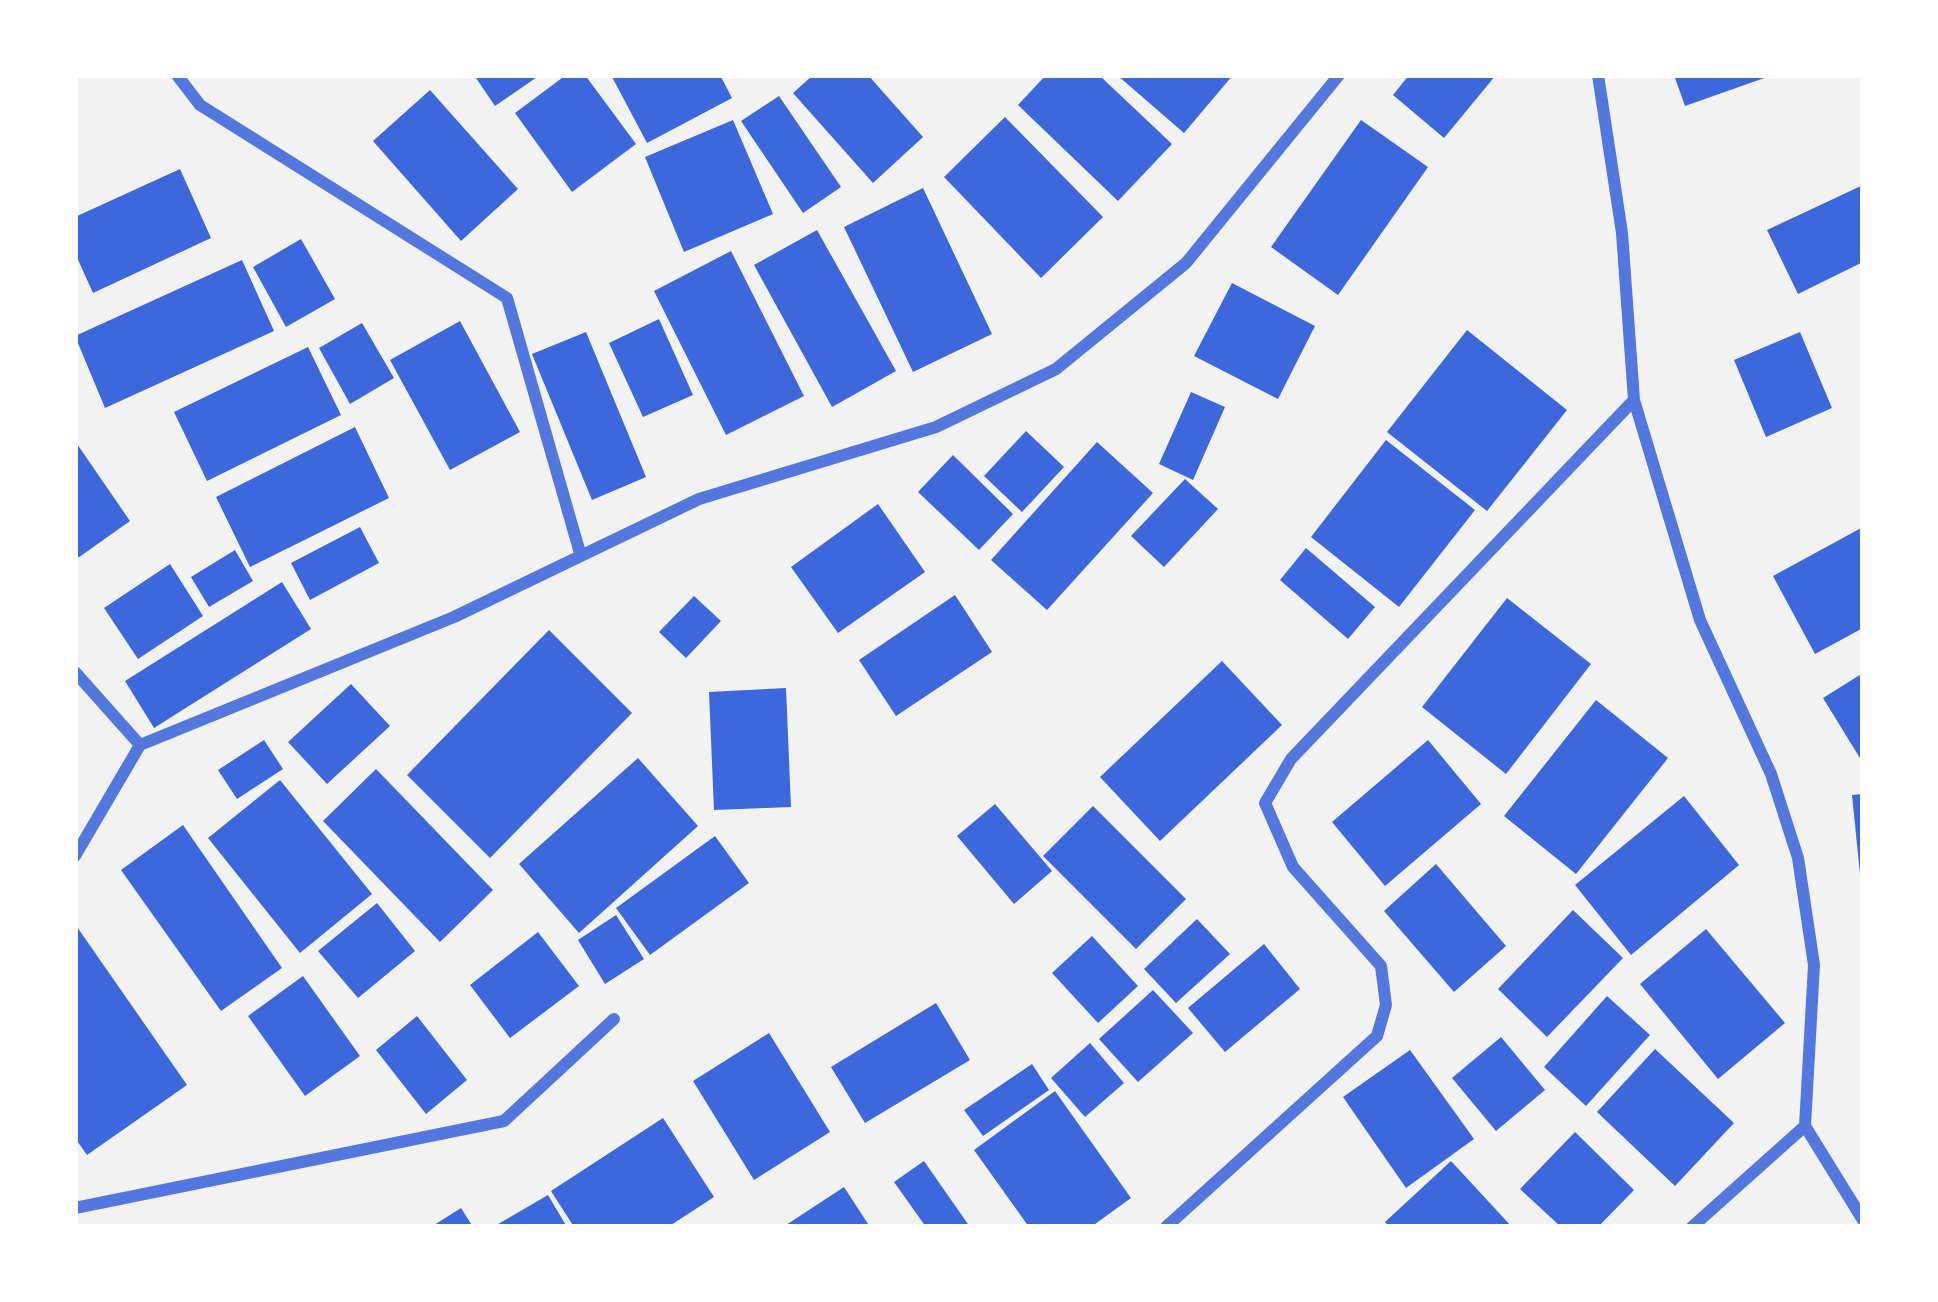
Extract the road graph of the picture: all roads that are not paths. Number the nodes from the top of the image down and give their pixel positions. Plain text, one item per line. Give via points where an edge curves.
1 (177, 75) edge
2 (1339, 75) edge
3 (1598, 75) edge
4 (1634, 400) junction
5 (580, 553) junction
6 (75, 673) edge
7 (140, 745) junction
8 (75, 856) edge
9 (614, 1018) dead end
10 (1805, 1126) junction
11 (75, 1208) edge
12 (1863, 1220) edge
13 (1166, 1227) edge
14 (1692, 1227) edge

1 - 5 street via 200,105 507,298
2 - 5 street via 1186,263 1056,369 936,427 699,499
3 - 4 street via 1622,233
4 - 10 street via 1700,620 1771,774 1798,858 1814,965
4 - 13 street via 1292,759 1265,803 1293,867 1381,966 1386,1005 1377,1036
5 - 7 street via 454,616
6 - 7 street
7 - 8 street
9 - 11 street via 504,1121
10 - 12 street
10 - 14 street

